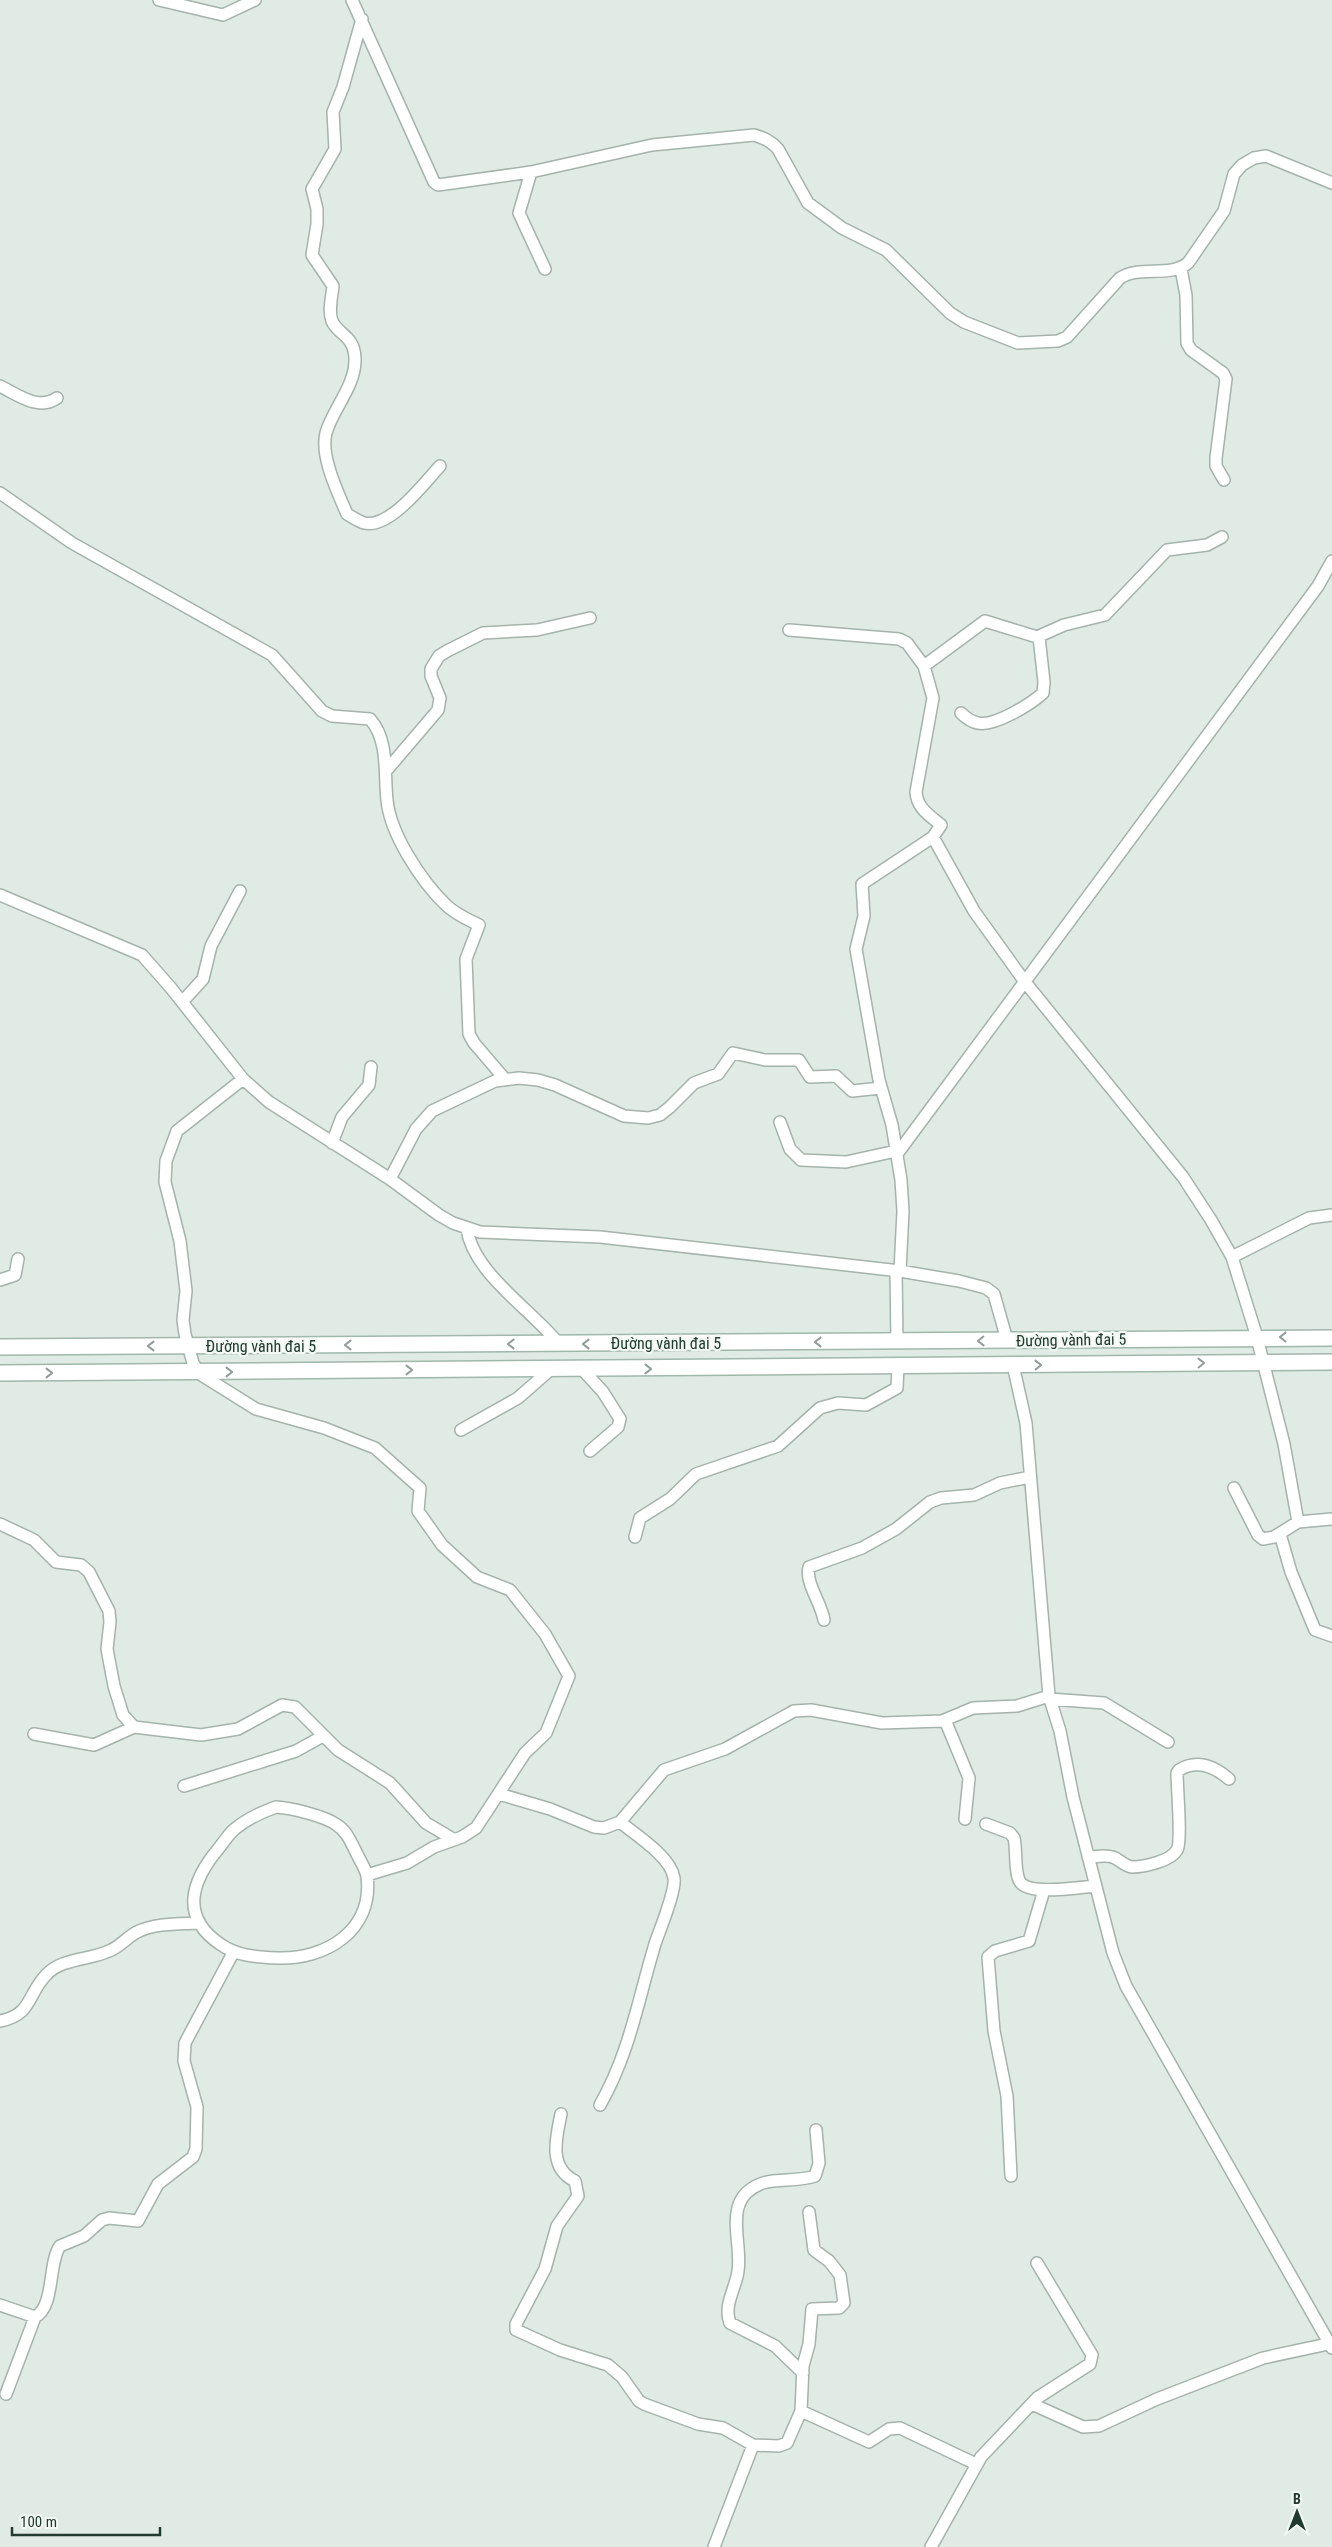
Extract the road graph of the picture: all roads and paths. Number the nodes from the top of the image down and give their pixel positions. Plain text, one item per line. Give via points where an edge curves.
1 (158, 0) edge
2 (256, 0) edge
3 (352, 0) edge
4 (362, 19) junction
5 (531, 172) junction
6 (1332, 183) edge
7 (1181, 268) junction
8 (545, 269) dead end
9 (0, 386) edge
10 (57, 398) dead end
11 (440, 466) dead end
12 (1224, 480) dead end
13 (0, 493) edge
14 (1222, 537) dead end
15 (1332, 561) edge
16 (590, 618) dead end
17 (789, 630) dead end
18 (1039, 637) junction
19 (924, 666) junction
20 (960, 713) dead end
21 (386, 770) junction
22 (933, 837) junction
23 (240, 891) dead end
24 (0, 895) edge
25 (1025, 982) junction
26 (182, 1002) junction
27 (372, 1067) dead end
28 (504, 1078) junction
29 (243, 1079) junction
30 (881, 1088) junction
31 (780, 1122) dead end
32 (332, 1143) junction
33 (897, 1152) junction
34 (390, 1179) junction
35 (1332, 1215) edge
36 (467, 1229) junction
37 (1232, 1257) junction
38 (18, 1259) dead end
39 (898, 1271) junction
40 (0, 1280) edge
41 (1256, 1337) junction
42 (1332, 1338) edge
43 (1007, 1340) junction
44 (897, 1342) junction
45 (559, 1344) junction
46 (188, 1346) junction
47 (0, 1347) edge
48 (1263, 1362) junction
49 (1332, 1362) edge
50 (1013, 1366) junction
51 (898, 1367) junction
52 (551, 1369) junction
53 (582, 1369) junction
54 (198, 1372) junction
55 (0, 1373) edge
56 (460, 1430) dead end
57 (590, 1451) dead end
58 (1030, 1477) junction
59 (1234, 1488) dead end
60 (1332, 1519) edge
61 (1298, 1522) junction
62 (0, 1524) edge
63 (1280, 1534) junction
64 (634, 1537) dead end
65 (824, 1620) dead end
66 (1332, 1636) edge
67 (1050, 1697) junction
68 (945, 1720) junction
69 (134, 1727) junction
70 (34, 1734) dead end
71 (323, 1736) junction
72 (1168, 1742) dead end
73 (1229, 1779) dead end
74 (184, 1786) dead end
75 (499, 1794) junction
76 (965, 1819) dead end
77 (620, 1822) junction
78 (986, 1824) dead end
79 (453, 1839) junction
80 (1088, 1857) junction
81 (367, 1875) junction
82 (1096, 1886) junction
83 (1044, 1890) junction
84 (198, 1923) junction
85 (233, 1953) junction
86 (0, 2021) edge
87 (600, 2105) dead end
88 (561, 2114) dead end
89 (816, 2130) dead end
90 (1011, 2176) dead end
91 (809, 2212) dead end
92 (1037, 2264) dead end
93 (0, 2305) edge
94 (35, 2317) junction
95 (1331, 2345) edge
96 (803, 2373) junction
97 (6, 2394) dead end
98 (1032, 2404) junction
99 (801, 2411) junction
100 (753, 2445) junction
101 (976, 2464) junction
102 (714, 2547) edge
103 (932, 2547) edge

1 - 2 street via 223,15
3 - 4 street
4 - 5 street via 434,182 438,185
4 - 11 street via 333,112 335,149 312,189 317,224 312,255 333,286 332,321 349,339 355,360 355,371 326,433 326,446 334,483 347,514 364,523 376,523 397,512
5 - 7 street via 652,145 754,135 761,137 778,149 808,203 842,228 886,250 950,313 964,322 1018,343 1058,341 1066,337 1128,273
5 - 8 street via 519,213
6 - 7 street via 1266,156 1248,161 1234,174 1224,211
7 - 12 street via 1186,295 1187,343 1226,379 1216,458 1216,466
9 - 10 street via 37,404 49,404
13 - 21 street via 72,543 272,654 322,711 332,716 370,719 380,734
14 - 18 street via 1207,545 1167,550 1105,616 1064,625
15 - 25 street via 1318,586
16 - 21 street via 537,630 483,633 446,651 431,669 440,698 438,710
17 - 19 street via 899,639 907,643
18 - 19 street via 985,621
18 - 20 street via 1043,693 1031,704 986,724 977,723
19 - 22 street via 933,698 916,792 921,808 941,825
21 - 28 street via 388,807 410,858 447,906 479,925 466,959 469,1034
22 - 25 street via 974,911
22 - 30 street via 862,884 864,916 856,952
23 - 26 street via 211,946 203,978
24 - 26 street via 130,948 152,964
25 - 33 street
25 - 37 street via 1183,1178
26 - 29 street
27 - 32 street via 368,1085 342,1118
28 - 30 street via 538,1080 612,1112 637,1118 660,1114 694,1083 718,1074 733,1053 765,1060 799,1060 810,1077 836,1076 852,1091
28 - 34 street via 432,1111 422,1120
29 - 32 street via 282,1112
29 - 46 street via 177,1131 166,1161 165,1182 180,1241 186,1291 183,1320
30 - 33 street
31 - 33 street via 790,1149 801,1160 846,1162
32 - 34 street
33 - 39 street via 903,1203
34 - 36 street via 439,1215
35 - 37 street via 1309,1218
36 - 39 street via 600,1237
36 - 45 street via 470,1245 495,1279
37 - 41 street
38 - 40 street via 14,1275
39 - 43 street via 986,1288 998,1302
39 - 44 street
42 -> 41 main road, Đường vành đai 5
41 - 43 main road, Đường vành đai 5
41 - 48 street
43 -> 44 main road, Đường vành đai 5
44 -> 45 main road, Đường vành đai 5
45 -> 46 main road, Đường vành đai 5
46 -> 47 main road, Đường vành đai 5
46 - 54 street
48 - 49 main road, Đường vành đai 5
50 -> 48 main road, Đường vành đai 5
48 - 61 street via 1284,1444
50 - 51 main road, Đường vành đai 5
50 - 58 street via 1026,1423
53 -> 51 main road, Đường vành đai 5
51 - 64 street via 897,1388 875,1402 829,1404 820,1408 778,1446 696,1474 670,1498 640,1518
52 - 53 main road, Đường vành đai 5
54 -> 52 main road, Đường vành đai 5
52 - 56 street via 518,1398
53 - 57 street via 603,1392 620,1419 618,1427
55 -> 54 main road, Đường vành đai 5
54 - 75 street via 256,1409 306,1422 375,1448 420,1488 418,1511 442,1545 478,1577 510,1590 545,1634 568,1671 569,1682 546,1733 526,1753
58 - 65 street via 1000,1483 974,1495 930,1502 896,1529 862,1548 809,1567 810,1585 818,1598
58 - 67 street
59 - 63 street via 1258,1535 1268,1539
60 - 61 street
61 - 63 street
62 - 69 street via 34,1540 56,1562 81,1565 89,1572 109,1611 106,1649 123,1715
63 - 66 street via 1291,1572 1316,1630
67 - 68 street via 1017,1706 973,1708
67 - 72 street via 1104,1704
67 - 80 street
68 - 76 street via 969,1778
68 - 77 street via 882,1723 811,1710 794,1712 725,1749 664,1770
69 - 70 street via 94,1745
69 - 71 street via 201,1735 238,1728 289,1704
71 - 74 street via 296,1751
71 - 79 street via 344,1754 390,1783 426,1823
73 - 80 street via 1212,1766 1203,1764 1179,1770 1177,1808 1180,1839 1176,1852 1170,1856 1147,1865 1130,1867 1114,1857
75 - 77 street via 550,1809 594,1827 604,1828
75 - 79 street via 476,1828
77 - 87 street via 671,1868 674,1888 628,2044
78 - 83 street via 1010,1833 1014,1838 1020,1882 1025,1887
79 - 81 street via 399,1866
80 - 82 street
81 - 84 street via 347,1834 338,1826 329,1820 276,1807 234,1828 201,1873 194,1890
81 - 85 street via 361,1918 342,1939 322,1952 283,1958
82 - 83 street
82 - 95 street via 1113,1954 1126,1986
83 - 90 street via 1029,1941 995,1951 988,1957 994,2031 1007,2096
84 - 85 street via 210,1937
84 - 86 street via 165,1925 137,1932 108,1952 57,1966 46,1975 18,2016
85 - 94 street via 185,2043 184,2062 197,2107 193,2157 158,2184 138,2221 102,2220 78,2239 60,2246 46,2299
88 - 100 street via 555,2142 556,2157 567,2177 575,2181 578,2196 557,2226 545,2269 516,2324 516,2330 560,2350 608,2365 644,2404 698,2424 723,2428
89 - 96 street via 819,2163 816,2176 796,2181 763,2182 742,2199 735,2220 738,2272 728,2308 730,2322 775,2346
91 - 96 street via 814,2250 840,2274 844,2303 839,2308 812,2309
92 - 98 street via 1052,2285 1092,2360
93 - 94 street
94 - 97 street
95 - 98 street via 1263,2358 1157,2399 1099,2426 1083,2427
96 - 99 street
98 - 101 street
99 - 100 street via 784,2446
99 - 101 street via 869,2442 889,2429 900,2428
100 - 102 street
101 - 103 street

